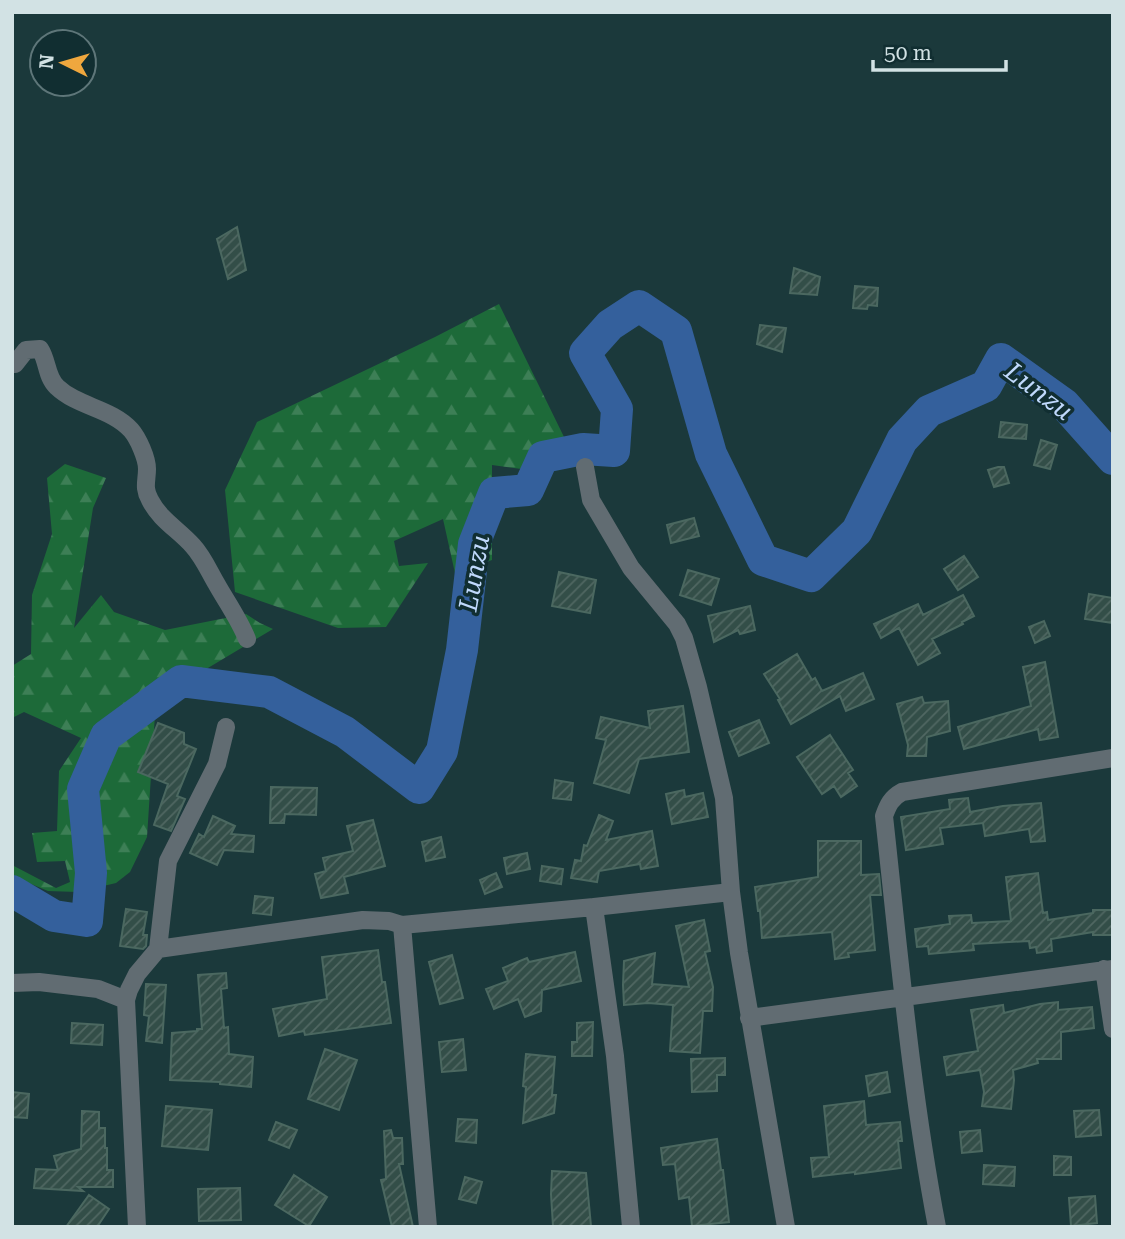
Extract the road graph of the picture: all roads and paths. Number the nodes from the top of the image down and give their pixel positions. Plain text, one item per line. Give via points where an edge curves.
1 (12, 364) edge
2 (585, 467) dead end
3 (247, 639) dead end
4 (226, 727) dead end
5 (1113, 758) edge
6 (731, 892) junction
7 (594, 907) junction
8 (402, 925) junction
9 (158, 949) junction
10 (1109, 969) edge
11 (12, 983) edge
12 (903, 997) junction
13 (126, 1000) junction
14 (749, 1018) junction
15 (1113, 1029) edge
16 (137, 1227) edge
17 (428, 1227) edge
18 (631, 1227) edge
19 (786, 1227) edge
20 (937, 1227) edge

1 - 3 street via 26,350 40,349 55,386 132,431 147,467 148,498 194,547
2 - 6 street via 591,500 631,568 684,638 721,780
4 - 9 street via 217,764 168,861
5 - 12 street via 902,792 889,802 884,816
6 - 7 street
6 - 14 street
7 - 8 street
7 - 18 street via 615,1056
8 - 9 street via 363,920
8 - 17 street
9 - 13 street via 137,974
10 - 12 street
10 - 15 street
11 - 13 street via 98,989
12 - 14 street
12 - 20 street
13 - 16 street
14 - 19 street

